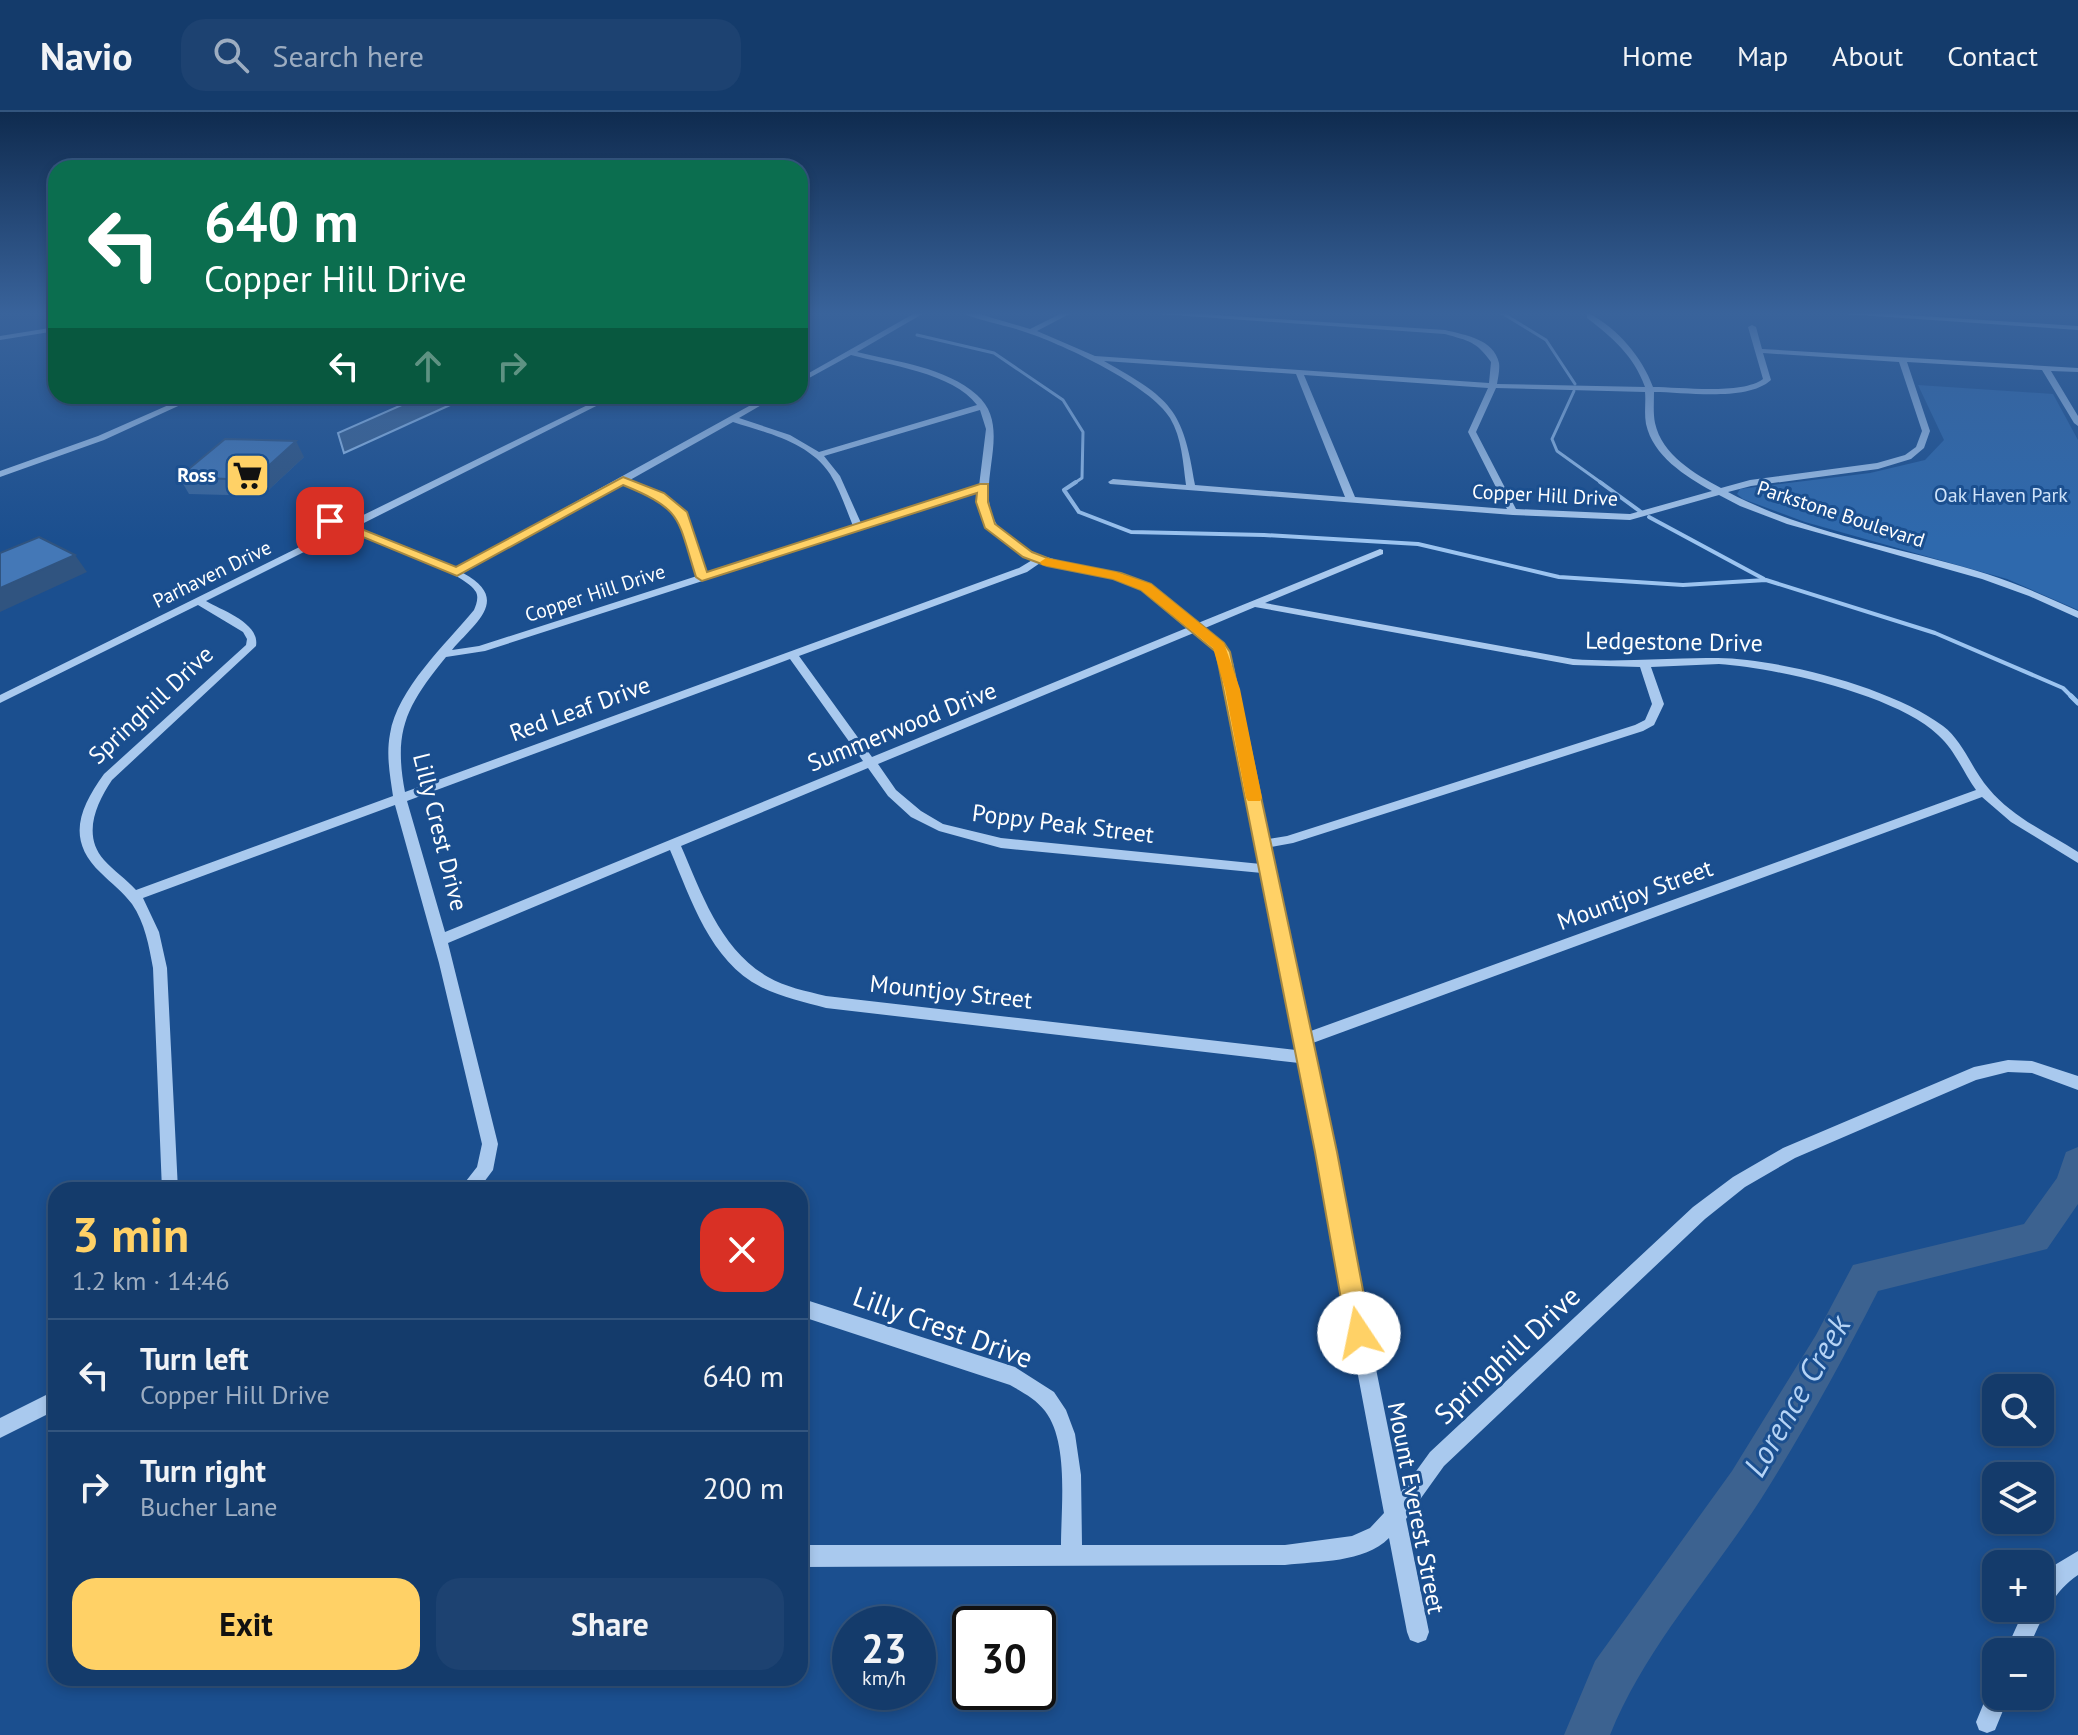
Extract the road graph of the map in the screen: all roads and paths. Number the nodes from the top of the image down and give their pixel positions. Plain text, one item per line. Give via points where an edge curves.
1 (962, 389) edge
2 (1143, 389) edge
3 (1305, 389) edge
4 (1492, 389) edge
5 (1579, 389) edge
6 (1750, 389) edge
7 (1912, 389) edge
8 (2057, 389) edge
9 (1650, 391) junction
10 (159, 404) edge
11 (176, 404) edge
12 (596, 404) edge
13 (759, 404) edge
14 (984, 406) junction
15 (732, 419) junction
16 (2078, 423) edge
17 (75, 444) junction
18 (817, 455) junction
19 (0, 467) edge
20 (0, 474) edge
21 (623, 480) junction
22 (1113, 482) dead end
23 (984, 487) junction
24 (1191, 488) junction
25 (1720, 491) junction
26 (1351, 500) junction
27 (1513, 512) junction
28 (313, 513) dead end
29 (858, 527) junction
30 (346, 528) junction
31 (1380, 552) dead end
32 (1039, 560) junction
33 (457, 572) junction
34 (702, 577) junction
35 (198, 601) junction
36 (1257, 604) junction
37 (2078, 615) edge
38 (1197, 628) junction
39 (444, 654) junction
40 (793, 655) junction
41 (1644, 664) junction
42 (0, 699) edge
43 (869, 764) junction
44 (1984, 792) junction
45 (400, 797) junction
46 (674, 844) junction
47 (1263, 844) junction
48 (2078, 858) edge
49 (1268, 869) junction
50 (134, 896) junction
51 (440, 940) junction
52 (1303, 1049) junction
53 (2078, 1083) edge
54 (170, 1182) edge
55 (474, 1182) edge
56 (808, 1310) edge
57 (48, 1404) edge
58 (0, 1428) edge
59 (1395, 1517) junction
60 (808, 1556) edge
61 (1072, 1556) junction
62 (2078, 1562) edge
63 (2054, 1580) edge
64 (1418, 1632) dead end
65 (1992, 1710) edge
66 (1987, 1722) dead end

1 - 14 street
2 - 24 street via 1172,414 1180,430
3 - 26 street
4 - 27 street via 1472,432
5 - 9 street
6 - 9 street
7 - 25 street, Copper Hill Drive via 1926,431 1915,453 1878,466
8 - 16 street
9 - 25 street, Parkstone Boulevard via 1651,426 1661,446 1683,468
10 - 17 street
11 - 17 street
12 - 30 street, Parhaven Drive
13 - 15 street
14 - 18 street
14 - 23 street, Mount Everest Street via 990,429
15 - 18 street
15 - 21 street
17 - 19 street
17 - 20 street
18 - 29 street via 834,473
21 - 33 street
21 - 34 street via 660,496 682,514
22 - 24 street, Copper Hill Drive
23 - 29 street, Copper Hill Drive
23 - 32 street, Mount Everest Street via 982,502 990,526
24 - 26 street, Copper Hill Drive
25 - 27 street, Copper Hill Drive via 1630,517
25 - 37 street, Parkstone Boulevard via 1815,530 2016,587
26 - 27 street, Copper Hill Drive
28 - 30 street, Lilly Crest Drive
29 - 34 street, Copper Hill Drive
30 - 33 street, Lilly Crest Drive
30 - 35 street, Parhaven Drive
31 - 36 street, Summerwood Drive
32 - 38 street, Mount Everest Street via 1135,582
32 - 40 street, Red Leaf Drive
33 - 39 street, Lilly Crest Drive via 481,590 483,600
34 - 39 street, Copper Hill Drive via 481,649
35 - 42 street, Parhaven Drive
35 - 50 street, Springhill Drive via 248,630 251,646 108,777 85,823 91,854
36 - 38 street, Summerwood Drive
36 - 41 street, Ledgestone Drive via 1573,662
38 - 43 street, Summerwood Drive
38 - 47 street, Mount Everest Street via 1223,652
39 - 45 street, Lilly Crest Drive via 396,728 392,752
40 - 43 street, Poppy Peak Street
40 - 45 street, Red Leaf Drive
41 - 44 street, Ledgestone Drive via 1767,665 1876,698 1941,731
41 - 47 street via 1658,704 1650,722 1639,728
43 - 46 street, Summerwood Drive
43 - 49 street, Poppy Peak Street via 916,814 966,836
44 - 48 street, Ledgestone Drive
44 - 52 street, Mountjoy Street
45 - 50 street, Red Leaf Drive
45 - 51 street, Lilly Crest Drive
46 - 51 street, Summerwood Drive
46 - 52 street, Mountjoy Street via 725,948 743,971 789,994 826,1002
47 - 49 street, Mount Everest Street
49 - 52 street, Mount Everest Street
50 - 54 street, Springhill Drive via 155,939 160,968
51 - 55 street, Lilly Crest Drive via 490,1144 485,1170
52 - 59 street, Mount Everest Street
53 - 59 street, Springhill Drive via 2032,1067 1974,1074 1789,1153 1739,1182 1699,1213 1437,1459
56 - 61 street, Lilly Crest Drive via 1015,1377 1040,1392 1061,1418 1067,1441
57 - 58 street
59 - 61 street, Springhill Drive via 1377,1535 1318,1553
59 - 64 street, Mount Everest Street
60 - 61 street, Springhill Drive
62 - 63 street
65 - 66 street

